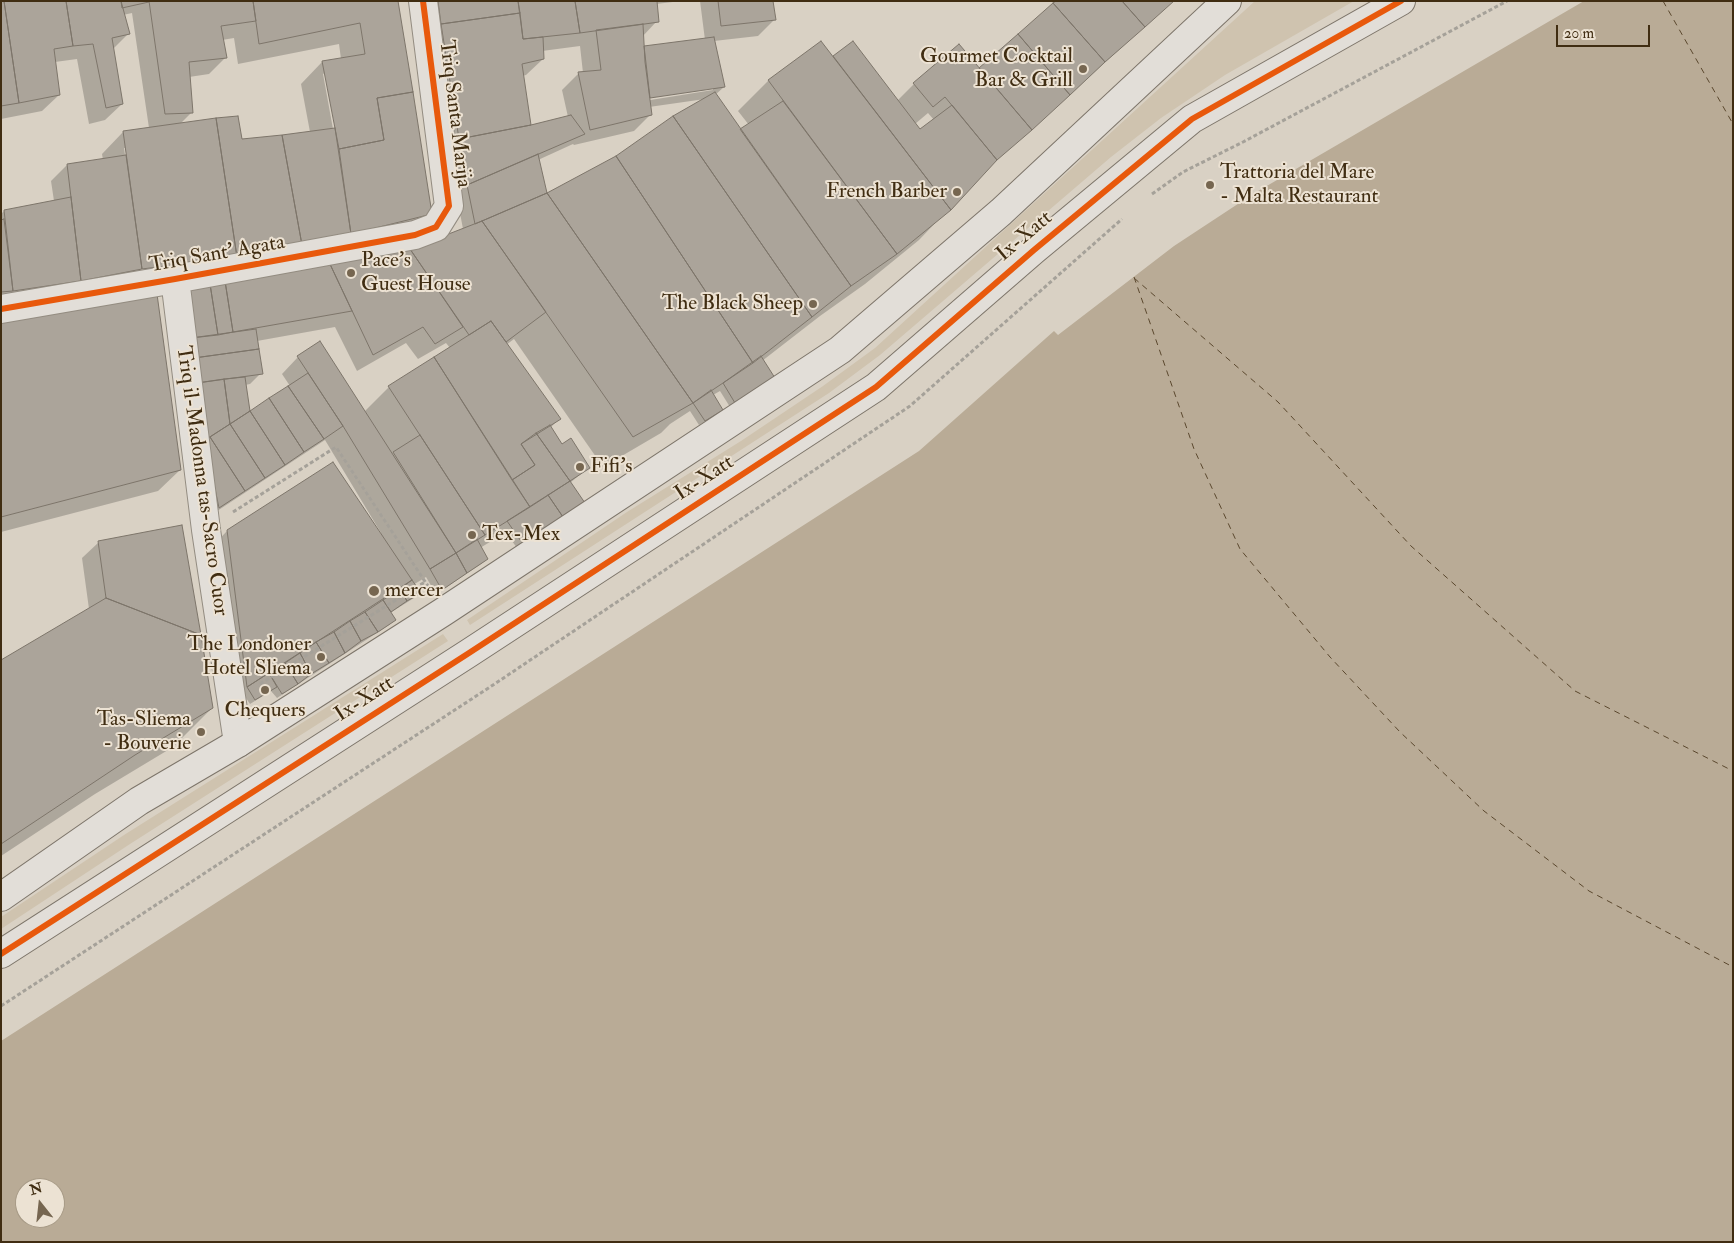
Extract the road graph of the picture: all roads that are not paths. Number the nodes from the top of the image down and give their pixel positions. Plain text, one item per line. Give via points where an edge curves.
1 (423, 1) edge
2 (1226, 1) edge
3 (1401, 1) edge
4 (436, 227) joint
5 (175, 279) junction
6 (1, 309) edge
7 (238, 742) junction
8 (1, 897) edge
9 (1, 954) edge

1 - 4 main road, Triq Santa Marija via 448,206
2 - 7 main road, Ix-Xatt via 1001,212 840,350 452,606
3 - 9 main road, Ix-Xatt via 1192,119 876,387
4 - 5 main road, Triq Sant' Agata via 416,235
5 - 6 main road, Triq Sant' Agata
5 - 7 main road, Triq il-Madonna tas-Sacro Cuor via 206,530
7 - 8 main road, Ix-Xatt via 139,801

